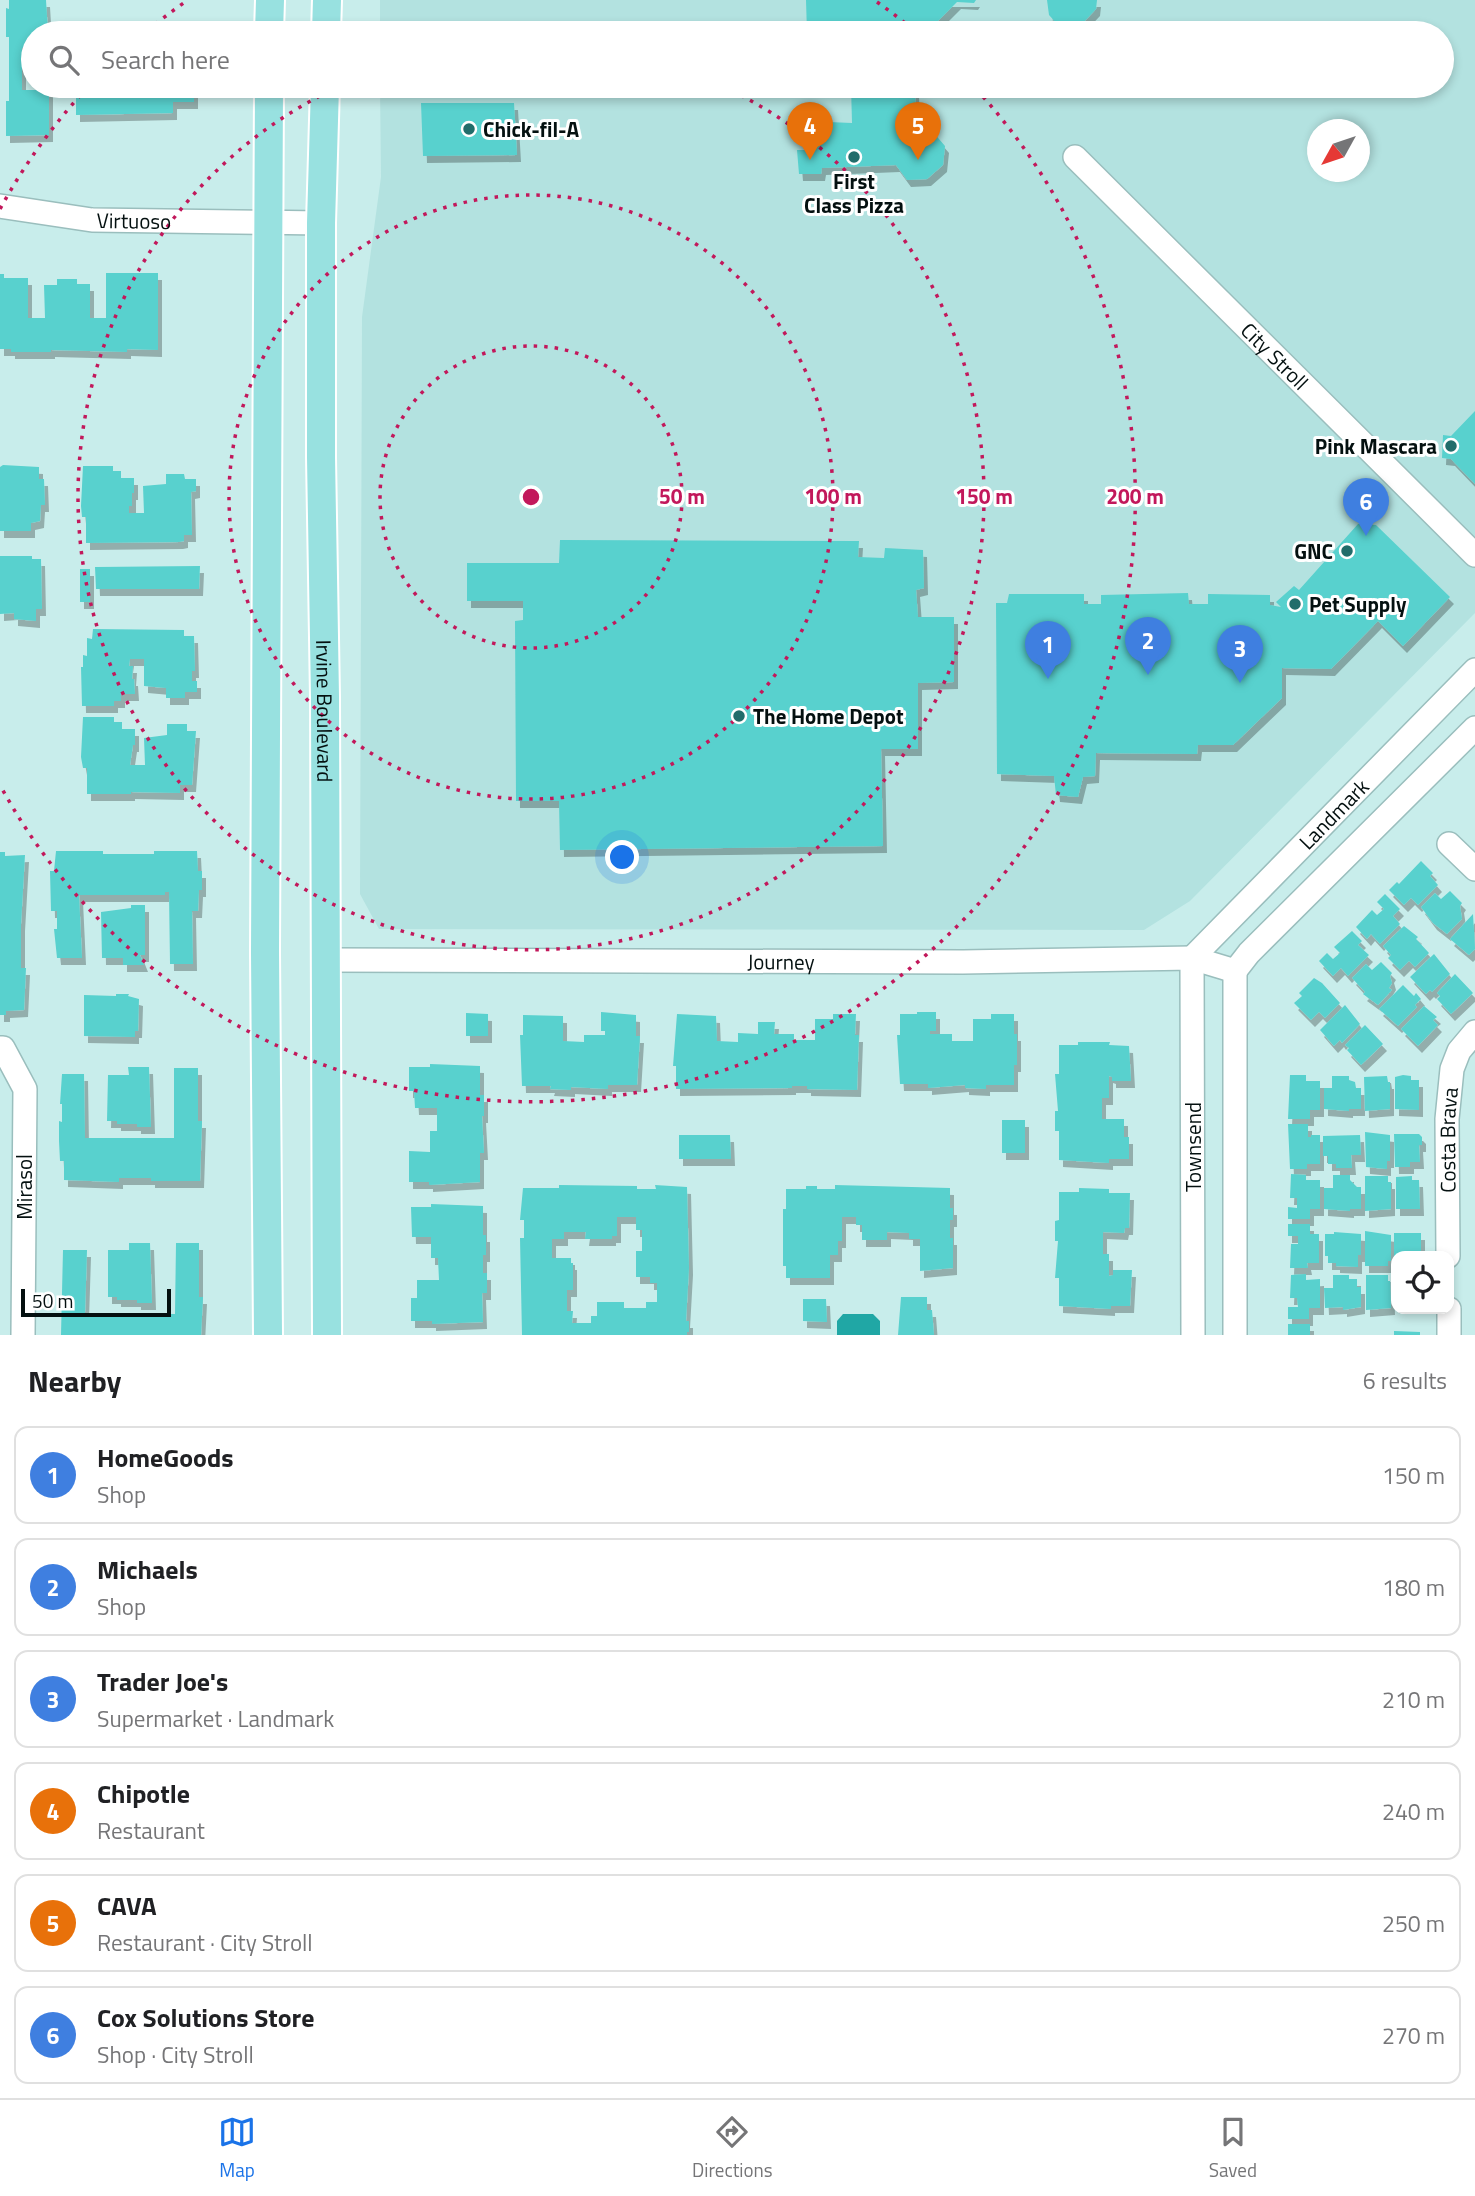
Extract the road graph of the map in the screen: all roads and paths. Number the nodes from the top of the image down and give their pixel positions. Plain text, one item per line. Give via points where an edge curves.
1 (270, 0) edge
2 (327, 0) edge
3 (269, 21) edge
4 (326, 21) edge
5 (269, 98) edge
6 (325, 98) edge
7 (1075, 157) dead end
8 (0, 206) edge
9 (269, 222) junction
10 (321, 223) junction
11 (1475, 555) edge
12 (1475, 670) edge
13 (1475, 728) edge
14 (1449, 844) dead end
15 (1475, 869) edge
16 (1192, 958) junction
17 (326, 960) junction
18 (1236, 971) junction
19 (1475, 1032) edge
20 (0, 1048) edge
21 (1448, 1251) edge
22 (1449, 1314) edge
23 (23, 1335) edge
24 (268, 1335) edge
25 (327, 1335) edge
26 (1193, 1335) edge
27 (1235, 1335) edge
28 (1449, 1335) edge

1 - 3 main road
2 - 4 main road
5 - 9 main road
6 - 10 main road, Irvine Boulevard
7 - 11 street, City Stroll
8 - 9 street, Virtuoso via 92,220
9 - 10 street, Virtuoso
9 - 24 main road
10 - 17 main road, Irvine Boulevard
12 - 16 street, Landmark
13 - 18 street, Landmark
14 - 15 street
16 - 17 street, Journey
16 - 18 street, Journey
16 - 26 street, Townsend
17 - 25 main road, Irvine Boulevard
18 - 27 street, Townsend
19 - 21 street, Costa Brava via 1459,1051 1452,1069 1447,1119
20 - 23 street, Mirasol via 24,1089
22 - 28 street

